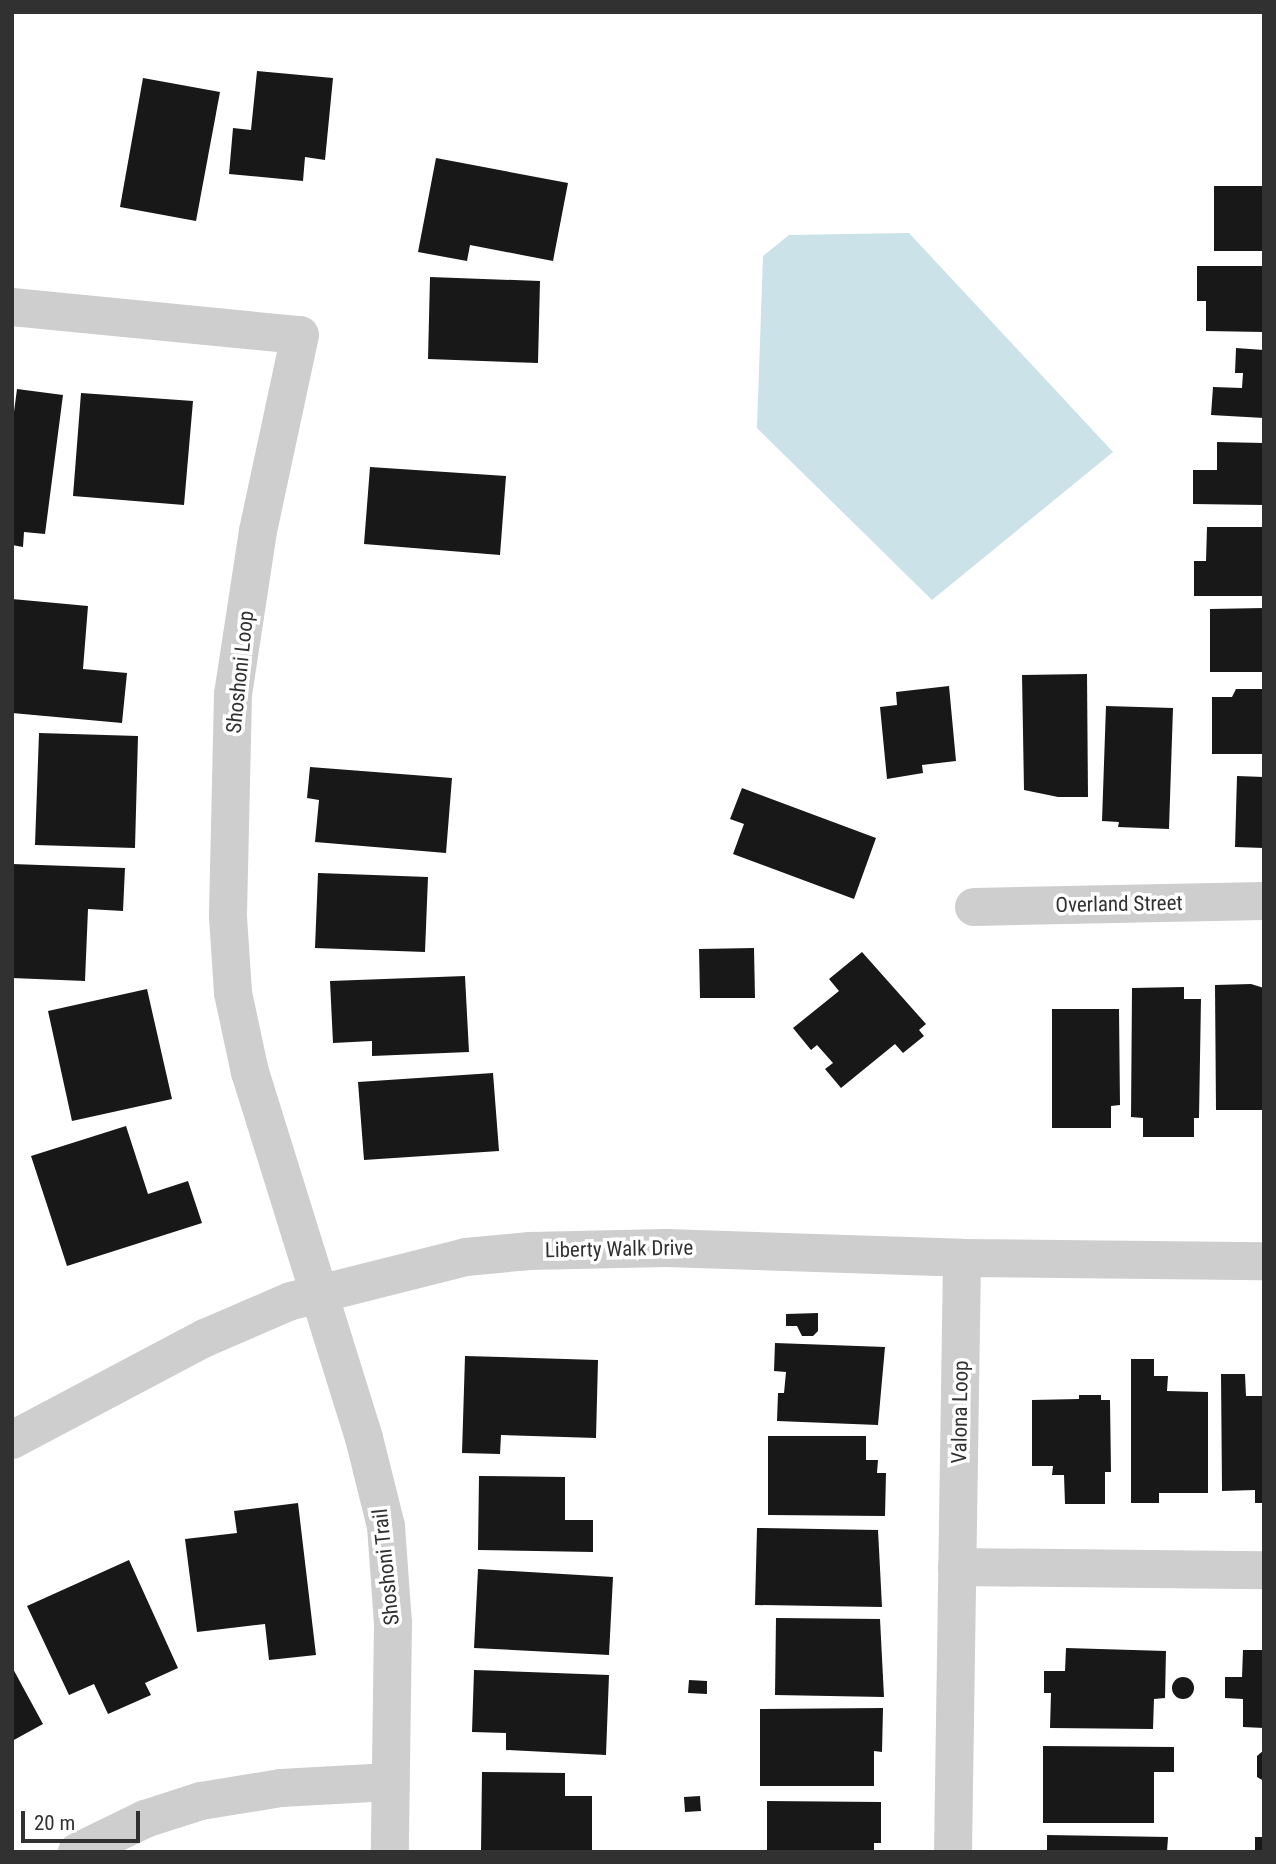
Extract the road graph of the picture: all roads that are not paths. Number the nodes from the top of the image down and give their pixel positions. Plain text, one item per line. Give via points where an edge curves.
1 (12, 307) edge
2 (1264, 901) edge
3 (974, 907) dead end
4 (962, 1258) junction
5 (1264, 1261) edge
6 (318, 1291) junction
7 (12, 1440) edge
8 (957, 1567) junction
9 (1264, 1570) edge
10 (390, 1782) junction
11 (77, 1852) edge
12 (390, 1852) edge
13 (953, 1852) edge

1 - 6 street, Shoshoni Loop via 300,335 258,531 233,694 228,917 233,993 250,1072
2 - 3 street, Overland Street
4 - 5 street, Liberty Walk Drive
4 - 6 street, Liberty Walk Drive via 764,1249 530,1251 422,1265
4 - 8 street, Valona Loop
6 - 7 street, Liberty Walk Drive via 205,1338
6 - 10 street, Shoshoni Trail via 386,1526 393,1623
8 - 9 street
8 - 13 street, Valona Loop
10 - 11 street via 281,1788 201,1801 145,1819
10 - 12 street, Shoshoni Trail

